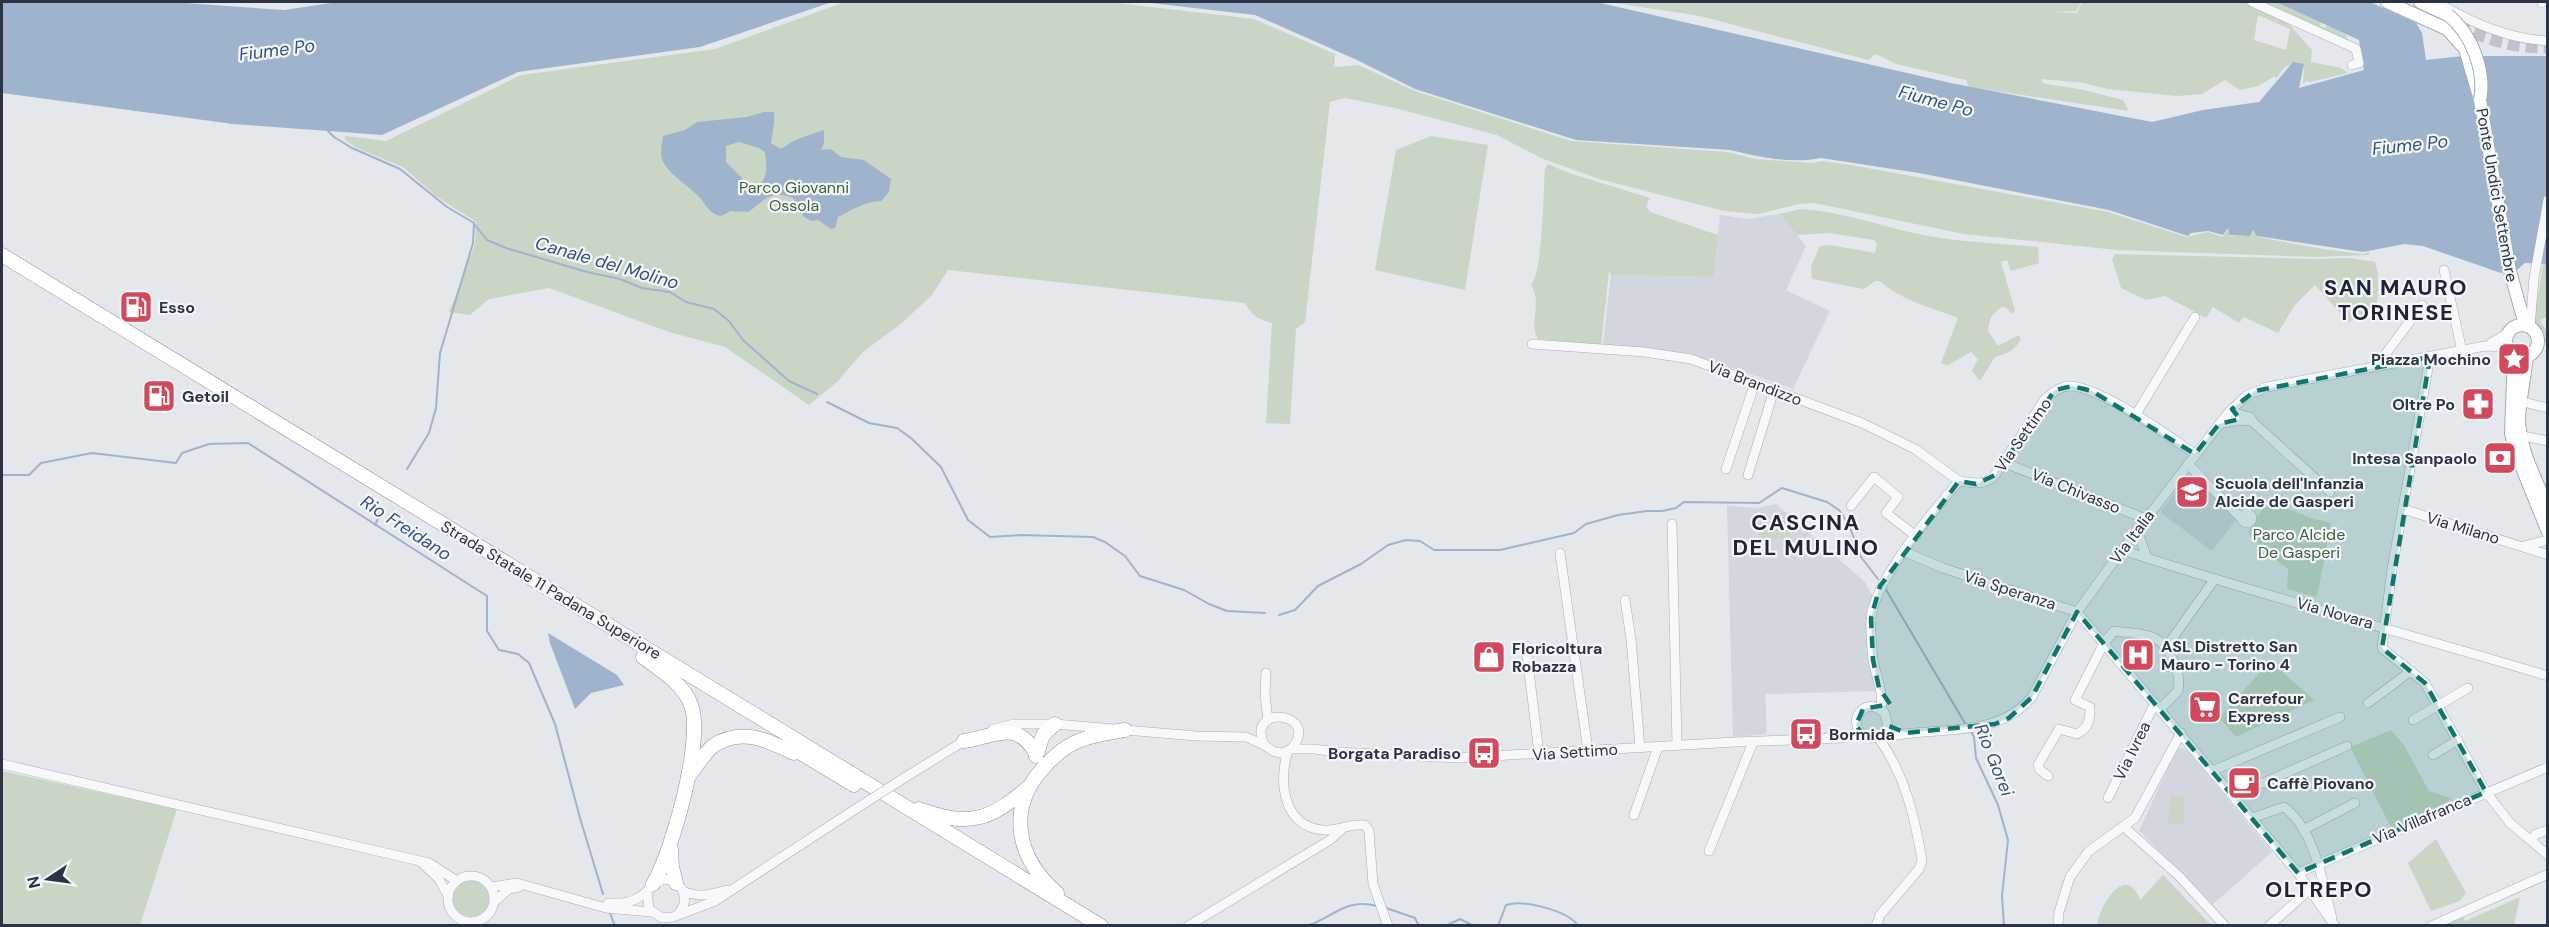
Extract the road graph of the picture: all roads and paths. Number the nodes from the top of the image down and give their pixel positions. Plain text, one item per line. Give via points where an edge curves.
1 (2252, 2) edge
2 (2387, 2) edge
3 (2403, 2) edge
4 (2420, 2) edge
5 (2438, 2) edge
6 (2448, 18) junction
7 (2547, 39) edge
8 (2352, 65) dead end
9 (2480, 100) junction
10 (2547, 200) edge
11 (2, 255) edge
12 (2, 264) edge
13 (2444, 270) dead end
14 (2422, 305) dead end
15 (2196, 317) dead end
16 (2520, 328) junction
17 (1532, 344) dead end
18 (2485, 346) junction
19 (2462, 351) junction
20 (2511, 351) junction
21 (2527, 356) junction
22 (2430, 357) junction
23 (2380, 366) junction
24 (1755, 383) junction
25 (209, 386) junction
26 (1774, 390) junction
27 (232, 400) junction
28 (2517, 403) junction
29 (2547, 408) edge
30 (2232, 409) junction
31 (2135, 416) junction
32 (2254, 423) junction
33 (2219, 424) junction
34 (2516, 435) junction
35 (2547, 441) edge
36 (2195, 454) junction
37 (2005, 463) junction
38 (2188, 464) junction
39 (1726, 469) dead end
40 (1748, 475) dead end
41 (1959, 481) junction
42 (2543, 485) edge
43 (2330, 492) dead end
44 (1851, 506) dead end
45 (2547, 508) edge
46 (2403, 509) junction
47 (2146, 519) junction
48 (2243, 520) dead end
49 (1671, 524) dead end
50 (2138, 530) junction
51 (1916, 537) junction
52 (2546, 538) edge
53 (2523, 546) junction
54 (2122, 550) junction
55 (1905, 552) junction
56 (1560, 554) dead end
57 (2547, 555) edge
58 (2147, 558) junction
59 (2214, 580) junction
60 (1624, 600) dead end
61 (2077, 612) junction
62 (2383, 627) junction
63 (2104, 643) junction
64 (1526, 646) dead end
65 (2167, 646) junction
66 (643, 657) junction
67 (2411, 671) junction
68 (1266, 673) dead end
69 (2547, 676) edge
70 (2468, 688) dead end
71 (1265, 695) junction
72 (2368, 703) dead end
73 (2438, 705) junction
74 (2157, 706) junction
75 (1877, 707) junction
76 (1279, 716) junction
77 (2340, 717) dead end
78 (2413, 720) dead end
79 (1056, 724) junction
80 (1265, 724) junction
81 (1125, 730) junction
82 (1861, 731) junction
83 (1883, 732) junction
84 (2181, 733) junction
85 (1246, 737) junction
86 (1298, 738) junction
87 (2458, 740) junction
88 (964, 741) junction
89 (1753, 742) junction
90 (1677, 745) junction
91 (2347, 746) dead end
92 (1267, 747) junction
93 (1658, 747) junction
94 (1640, 748) junction
95 (1314, 749) junction
96 (1290, 750) junction
97 (1588, 751) junction
98 (1035, 752) junction
99 (1539, 754) junction
100 (2433, 755) dead end
101 (1893, 757) junction
102 (2, 764) edge
103 (824, 767) junction
104 (2547, 767) edge
105 (1282, 771) junction
106 (2212, 771) junction
107 (2048, 776) dead end
108 (687, 777) junction
109 (1031, 783) junction
110 (2486, 792) junction
111 (2233, 796) junction
112 (2109, 798) dead end
113 (896, 800) junction
114 (2355, 803) dead end
115 (1634, 815) dead end
116 (2252, 818) junction
117 (2124, 827) junction
118 (1324, 830) junction
119 (1341, 830) junction
120 (2303, 830) junction
121 (2547, 830) edge
122 (2531, 840) junction
123 (671, 842) junction
124 (1326, 842) junction
125 (1709, 851) dead end
126 (2547, 855) edge
127 (420, 861) junction
128 (2318, 863) junction
129 (2298, 873) junction
130 (2547, 874) edge
131 (456, 881) junction
132 (491, 886) junction
133 (525, 886) junction
134 (737, 886) junction
135 (679, 887) junction
136 (650, 888) junction
137 (2309, 890) junction
138 (448, 896) junction
139 (494, 902) junction
140 (593, 903) junction
141 (451, 911) junction
142 (651, 912) junction
143 (678, 913) junction
144 (489, 914) junction
145 (1083, 920) edge
146 (471, 924) edge
147 (2334, 925) edge
148 (452, 926) edge
149 (492, 926) edge
150 (1101, 926) edge
151 (1188, 926) edge
152 (1388, 926) edge
153 (1876, 926) edge
154 (2058, 926) edge
155 (2225, 926) edge
156 (2269, 926) edge
157 (2431, 926) edge

1 - 8 street via 2352,47 2359,63
2 - 9 main road via 2442,27 2459,40 2470,61
3 - 6 main road
4 - 6 main road
5 - 7 street via 2496,31 2519,38
6 - 9 main road, bridge via 2462,27 2472,46
9 - 16 main road, Ponte Undici Settembre
10 - 16 street via 2534,278
11 - 25 highway, Strada Statale 11 Padana Superiore
12 - 25 highway, Strada Statale 11 Padana Superiore
13 - 19 street
14 - 23 street
15 - 31 street
16 - 18 street
16 - 20 main road
16 - 21 main road via 2537,334 2538,344
17 - 24 street, Via Brandizzo via 1691,358
18 - 19 street
18 - 20 street
19 - 22 street
20 - 21 main road
20 - 28 main road
21 - 28 main road
22 - 23 street
22 - 46 street
23 - 30 street via 2266,387 2246,396
24 - 26 street, Via Brandizzo
24 - 39 street
25 - 27 highway, Strada Statale 11 Padana Superiore
26 - 40 street
26 - 41 street, Via Brandizzo via 1915,448
27 - 66 highway, Strada Statale 11 Padana Superiore
27 - 113 highway, Strada Statale 11 Padana Superiore
28 - 29 street
28 - 34 main road
30 - 32 street
30 - 33 street
31 - 36 street, Via Settimo
31 - 37 street, Via Settimo via 2092,391 2072,386 2055,390 2045,399
32 - 33 street via 2239,420
32 - 43 street
33 - 36 street
34 - 35 street
34 - 42 main road
34 - 52 main road via 2516,453
36 - 38 street, Via Italia
37 - 41 street, Via Settimo via 1989,481
37 - 47 street, Via Chivasso
38 - 47 street, Via Italia
38 - 48 street
41 - 51 street
42 - 45 main road
44 - 51 street via 1874,477 1898,496 1886,513
46 - 53 street, Via Milano
46 - 62 street
47 - 50 street, Via Italia
49 - 90 street
50 - 54 street, Via Italia
50 - 58 street
51 - 55 street
52 - 53 street, Via Milano
53 - 57 street, Via Milano
54 - 58 street, Via Novara
54 - 61 street, Via Italia
55 - 61 street, Via Speranza
55 - 75 street via 1880,586 1870,618 1873,660 1883,696
56 - 97 street
58 - 59 street, Via Novara
59 - 62 street, Via Novara
59 - 65 street
60 - 94 street
61 - 63 street, Via Speranza
61 - 83 street, Via Italia via 2022,710 1995,724
62 - 67 street via 2382,648
62 - 69 street, Via Novara
63 - 65 street via 2114,631 2158,638
63 - 74 street, Via Speranza
63 - 107 street via 2075,700 2090,707 2090,721 2077,734 2059,729 2038,765
64 - 99 street
65 - 74 street via 2180,675 2178,692
66 - 103 highway, Strada Statale 11 Padana Superiore
66 - 108 highway via 677,683 691,705 695,732
67 - 72 street
67 - 73 street via 2425,683
68 - 71 street
70 - 73 street
71 - 76 street
71 - 80 street
73 - 78 street
73 - 87 street
74 - 84 street, Via Speranza
74 - 112 street, Via Ivrea
75 - 82 street via 1859,712
75 - 83 street via 1887,716
76 - 80 street
76 - 86 street via 1294,722
77 - 106 street
79 - 81 street
79 - 88 street via 1014,724
79 - 98 highway via 1043,735
80 - 85 street
80 - 92 street via 1261,733
81 - 85 street
81 - 109 highway via 1074,742 1053,757
82 - 83 street
82 - 89 street, Via Settimo via 1835,737
82 - 101 street
83 - 101 street
84 - 106 street, Via Speranza
84 - 117 street via 2135,818
85 - 92 street
86 - 95 street
86 - 96 street
87 - 100 street
87 - 110 street
88 - 98 highway via 1011,732 1025,738
88 - 134 street, bridge
89 - 90 street, Via Settimo
89 - 125 street
90 - 93 street, Via Settimo
91 - 111 street
92 - 96 street via 1282,753
92 - 105 street
93 - 94 street, Via Settimo
93 - 115 street
94 - 97 street, Via Settimo
95 - 96 street, Via Settimo
95 - 99 street, Via Settimo via 1458,758
96 - 105 street
97 - 99 street, Via Settimo
98 - 109 highway
101 - 153 street via 1904,780 1922,860 1880,915
102 - 127 street
103 - 108 highway via 763,738 738,735 712,747
103 - 145 highway, Strada Statale 11 Padana Superiore
104 - 110 street, Via Villafranca
105 - 118 street via 1295,817
106 - 111 street, Via Speranza
108 - 123 highway
109 - 113 highway via 1005,807 974,819 958,820
109 - 145 highway via 1020,822 1028,859 1037,874
110 - 122 street via 2510,823
110 - 128 street, Via Villafranca
111 - 116 street, Via Speranza
113 - 145 highway, Strada Statale 11 Padana Superiore
114 - 120 street
116 - 120 street via 2284,807 2296,816
116 - 129 street, Via Speranza
117 - 154 street via 2090,851 2070,877
117 - 155 street via 2179,876
118 - 119 street
118 - 124 street
119 - 124 street
119 - 152 street via 1358,824 1369,831 1373,884
120 - 128 street
121 - 122 street
122 - 126 street
123 - 135 highway via 672,867
123 - 136 highway
124 - 151 street
127 - 131 street
127 - 138 street via 439,879
128 - 129 street, Via Villafranca
128 - 147 street
129 - 137 street, Via Speranza
130 - 157 street
131 - 132 street via 472,876
131 - 138 street
132 - 133 street
132 - 139 street
133 - 139 street via 509,889
133 - 140 street
134 - 135 street via 708,896 697,896
134 - 143 street via 716,901
135 - 136 street via 664,880
135 - 143 street via 685,900
136 - 140 street via 625,903
136 - 142 street via 646,901
137 - 147 street, Via Speranza
137 - 156 street
138 - 141 street
139 - 144 street
140 - 142 street
141 - 146 street
141 - 148 street
142 - 143 street via 662,918
144 - 146 street
144 - 149 street
145 - 150 highway, Strada Statale 11 Padana Superiore

